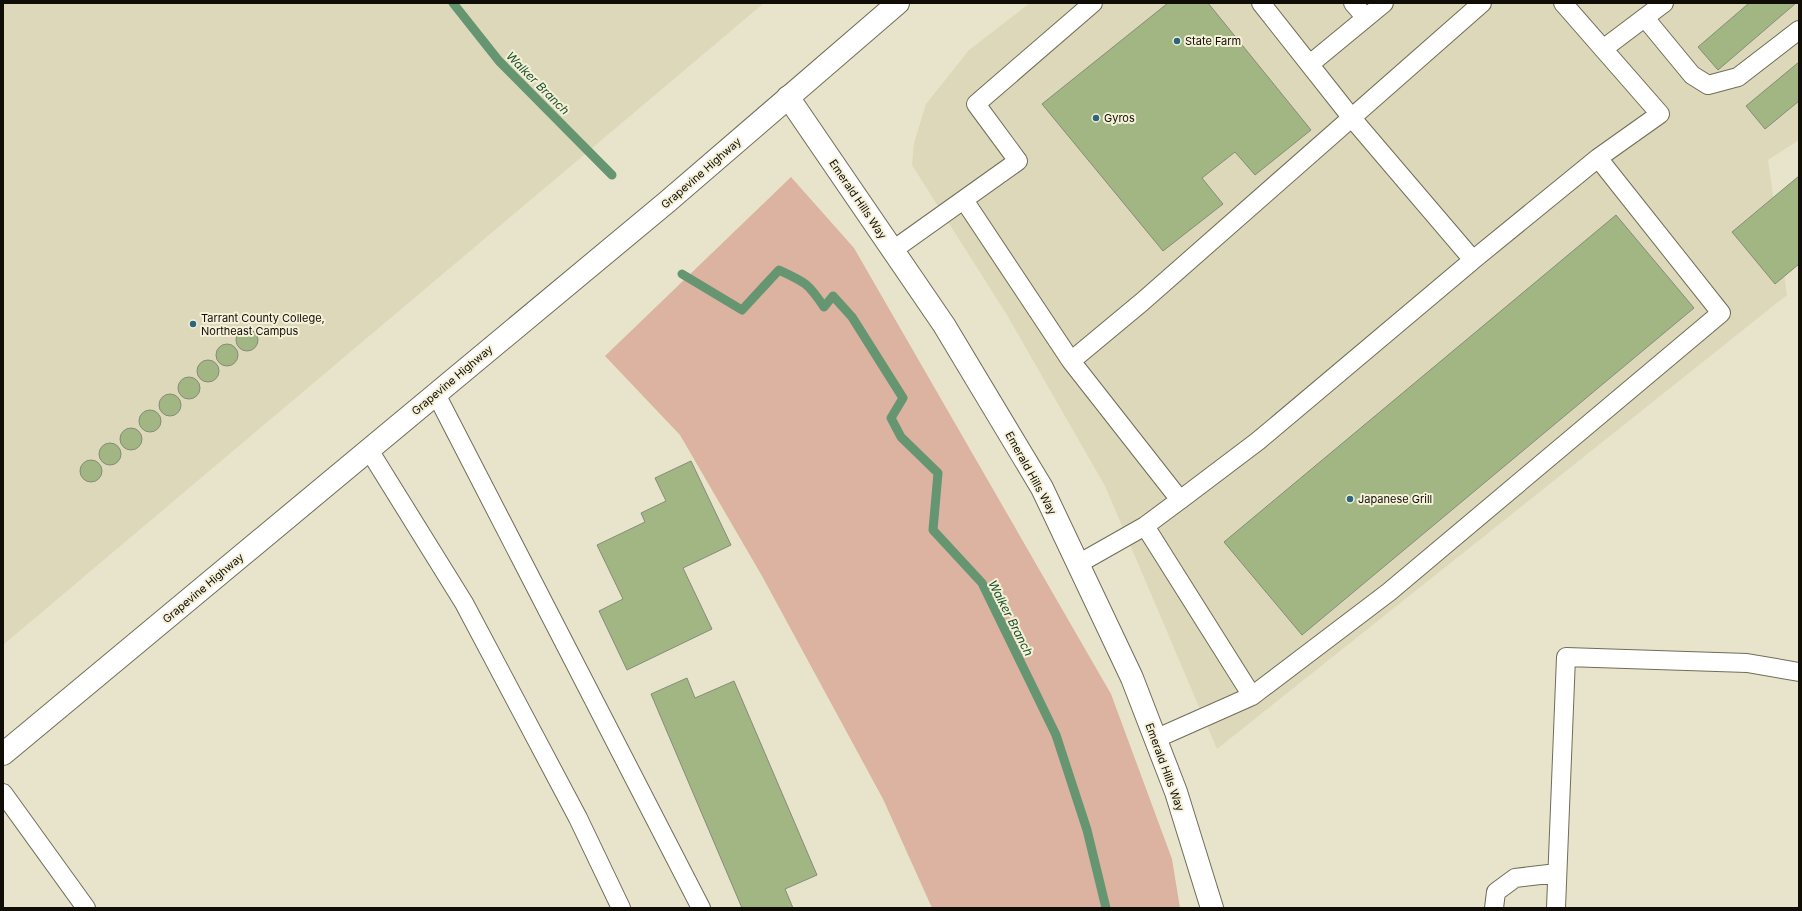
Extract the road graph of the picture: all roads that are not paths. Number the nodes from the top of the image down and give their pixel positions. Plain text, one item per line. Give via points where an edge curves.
1 (898, 3) edge
2 (1093, 3) edge
3 (1261, 3) edge
4 (1353, 3) edge
5 (1384, 3) edge
6 (1482, 3) edge
7 (1563, 3) edge
8 (1664, 3) edge
9 (1366, 18) junction
10 (1645, 18) junction
11 (1799, 30) edge
12 (1603, 49) junction
13 (1310, 64) junction
14 (788, 97) junction
15 (1351, 117) junction
16 (1598, 158) junction
17 (964, 200) junction
18 (893, 250) junction
19 (1473, 260) junction
20 (1071, 361) junction
21 (436, 394) junction
22 (369, 450) junction
23 (1180, 500) junction
24 (1145, 526) junction
25 (1078, 564) junction
26 (1799, 672) edge
27 (1252, 696) junction
28 (1155, 739) junction
29 (3, 754) edge
30 (3, 793) edge
31 (1557, 873) junction
32 (79, 906) edge
33 (621, 908) edge
34 (701, 908) edge
35 (1212, 908) edge
36 (1494, 908) edge
37 (1556, 908) edge

1 - 14 main road, Grapevine Highway
2 - 17 lane via 976,104 1018,161
3 - 13 lane
4 - 9 lane
5 - 9 lane
6 - 15 lane
7 - 12 lane
8 - 10 lane
9 - 13 lane
10 - 11 lane via 1692,75 1708,85 1738,77
10 - 12 lane
12 - 16 lane via 1660,114
13 - 15 lane
14 - 18 main road, Emerald Hills Way
14 - 21 main road, Grapevine Highway via 661,207
15 - 19 lane
15 - 20 lane via 1142,302
16 - 19 lane
16 - 27 lane via 1722,313 1389,592
17 - 18 lane
17 - 20 lane
18 - 25 main road, Emerald Hills Way via 944,325 1038,481
19 - 23 lane via 1258,442
20 - 23 lane
21 - 22 main road, Grapevine Highway
21 - 34 lane
22 - 29 main road, Grapevine Highway
22 - 33 lane via 464,603 578,818
23 - 24 lane
24 - 25 lane
24 - 27 lane
25 - 28 main road, Emerald Hills Way via 1132,678
26 - 31 lane via 1747,663 1566,657
27 - 28 lane
28 - 35 main road, Emerald Hills Way via 1176,792
30 - 32 lane
31 - 36 lane via 1515,878 1496,892
31 - 37 lane

